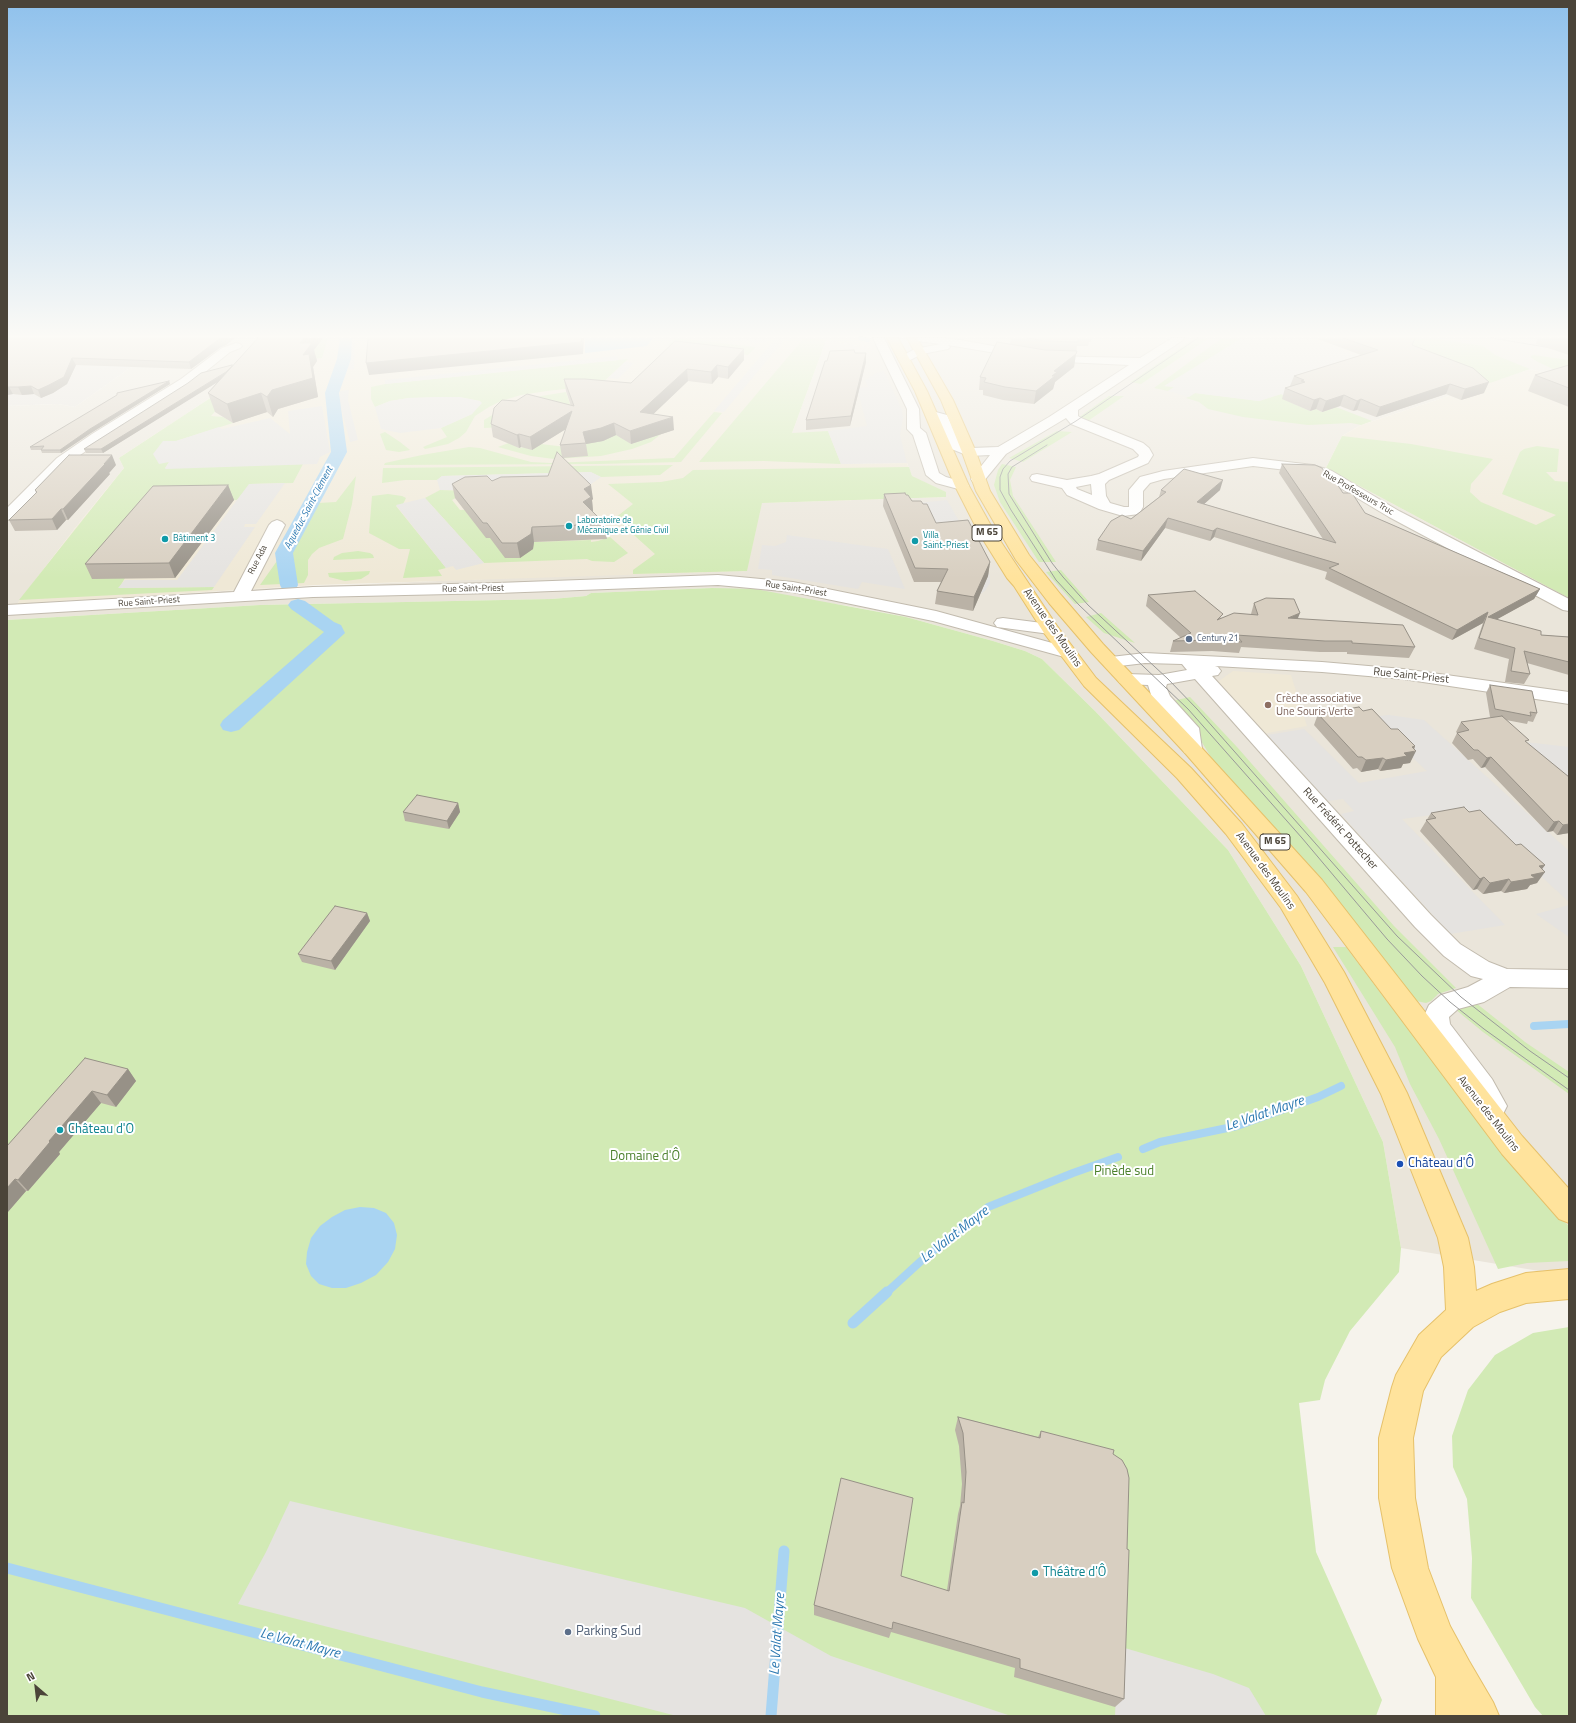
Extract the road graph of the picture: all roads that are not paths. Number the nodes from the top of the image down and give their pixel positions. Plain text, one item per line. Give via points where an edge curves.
1 (127, 418) edge
2 (914, 418) edge
3 (934, 418) edge
4 (942, 418) edge
5 (955, 418) edge
6 (1063, 418) edge
7 (1073, 418) edge
8 (1057, 424) junction
9 (1127, 442) junction
10 (1001, 451) junction
11 (969, 452) junction
12 (1104, 477) junction
13 (1037, 478) dead end
14 (970, 482) junction
15 (1069, 485) junction
16 (1104, 506) junction
17 (7, 516) edge
18 (277, 525) dead end
19 (240, 596) junction
20 (1034, 604) junction
21 (1569, 606) edge
22 (7, 610) edge
23 (936, 616) junction
24 (995, 622) junction
25 (1050, 629) junction
26 (1068, 653) junction
27 (1104, 655) junction
28 (1194, 667) junction
29 (1126, 679) junction
30 (1159, 680) junction
31 (1569, 698) edge
32 (1192, 749) junction
33 (1508, 978) junction
34 (1569, 979) edge
35 (1512, 1145) junction
36 (1569, 1210) edge
37 (1569, 1284) edge
38 (1462, 1316) junction
39 (1455, 1675) junction
40 (1456, 1716) edge
41 (1479, 1716) edge

1 - 17 street via 62,461
2 - 14 street via 914,429 919,433 934,475 941,480
3 - 14 main road, Avenue des Moulins / M 65
4 - 11 street, Avenue des Moulins via 954,445
5 - 11 main road, Avenue des Moulins / M 65
6 - 8 street
7 - 9 street, Rue Professeurs Truc via 1078,423
8 - 9 street, Rue Professeurs Truc
8 - 10 street via 1040,427
9 - 12 street, Rue Professeurs Truc via 1144,451 1146,455 1143,460
10 - 11 street
10 - 14 street
11 - 14 main road, Avenue des Moulins / M 65
12 - 15 street, Rue Professeurs Truc
12 - 16 street via 1098,483 1099,496
13 - 15 street, Rue Professeurs Truc
14 - 20 main road, Avenue des Moulins / M 65 via 987,533 1014,578
14 - 27 main road, Avenue des Moulins / M 65 via 983,491 1022,557 1054,599
15 - 16 street, Rue Professeurs Truc via 1072,492
16 - 21 street, Rue Professeurs Truc via 1123,512 1134,511 1136,490 1145,480 1163,475 1253,462 1313,469 1327,474 1394,514
18 - 19 street, Rue Ada
19 - 22 street, Rue Saint-Priest
19 - 23 street, Rue Saint-Priest via 718,580 794,587
20 - 24 street, Rue Saint-Priest via 1012,619
20 - 25 main road, Avenue des Moulins / M 65
23 - 24 street, Rue Saint-Priest
23 - 26 street, Rue Saint-Priest
24 - 25 street, Rue Saint-Priest
25 - 26 main road, Avenue des Moulins / M 65
25 - 27 main road via 1065,631
26 - 29 main road via 1112,679
26 - 38 main road, Avenue des Moulins / M 65 via 1090,682 1184,773 1234,829 1289,902 1320,953 1394,1093 1426,1168 1453,1238
27 - 28 street, Rue Saint-Priest via 1145,658
27 - 29 main road, Avenue des Moulins / M 65
28 - 30 street, Rue Saint-Priest
28 - 31 street, Rue Saint-Priest via 1252,663 1403,674
28 - 33 street, Rue Frédéric Pottecher via 1423,921 1457,954 1480,969
29 - 30 street, Rue Saint-Priest
29 - 32 main road, Avenue des Moulins / M 65
30 - 32 street via 1157,687 1162,698 1189,728
32 - 35 main road, Avenue des Moulins / M 65 via 1314,886
33 - 34 street, Rue Frédéric Pottecher
33 - 35 street, Rue Frédéric Pottecher via 1475,994 1450,1002 1438,1012 1436,1018 1438,1027 1484,1087
35 - 36 main road, Avenue des Moulins / M 65
37 - 38 main road via 1526,1288 1492,1299
38 - 39 main road via 1430,1346 1408,1387 1396,1438 1397,1498 1410,1568 1422,1602
39 - 40 main road
39 - 41 main road

